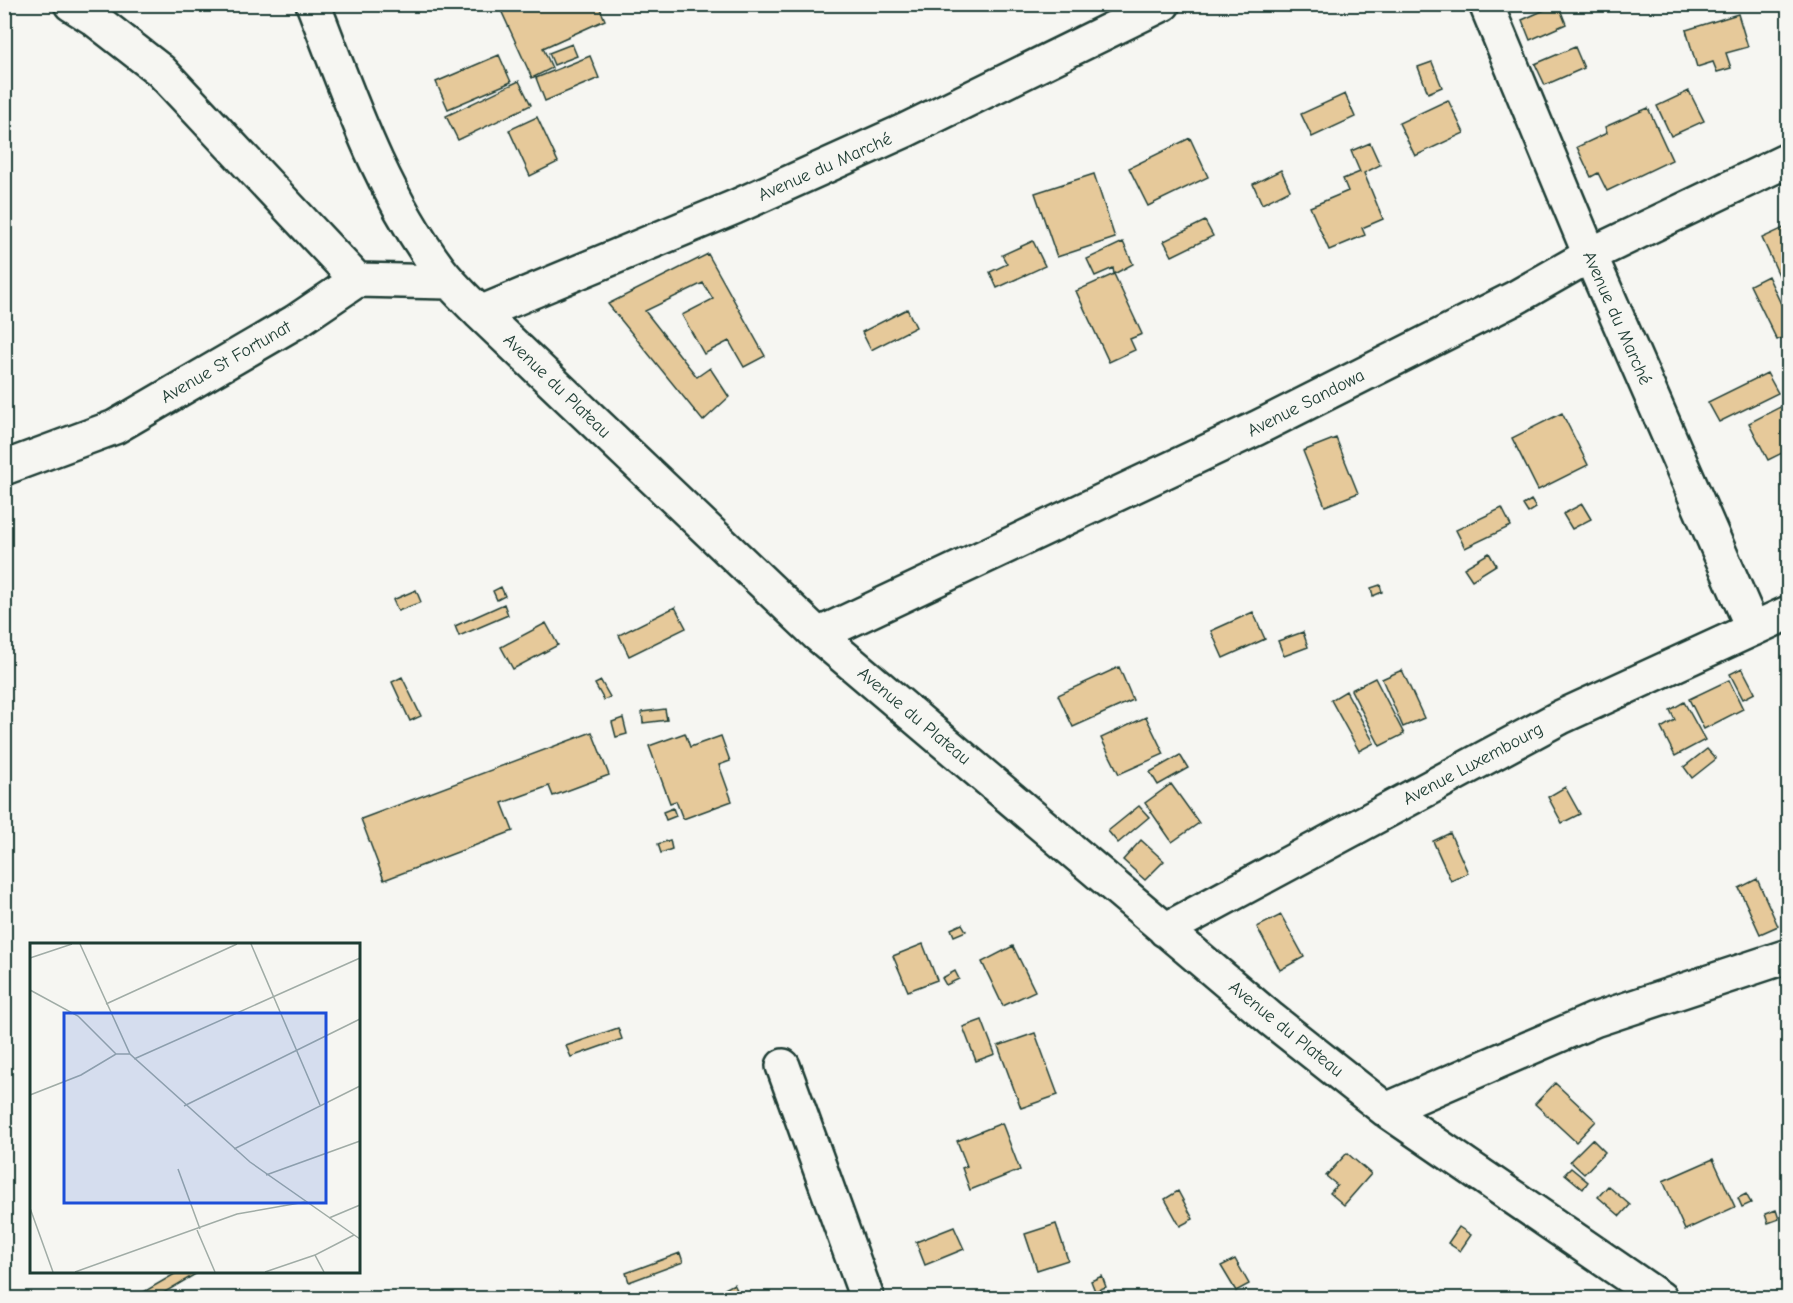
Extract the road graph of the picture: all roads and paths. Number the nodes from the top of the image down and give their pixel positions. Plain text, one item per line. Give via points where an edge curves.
1 (71, 4) edge
2 (313, 4) edge
3 (1163, 4) edge
4 (1486, 4) edge
5 (1788, 160) edge
6 (1590, 255) junction
7 (357, 280) junction
8 (448, 282) junction
9 (480, 313) junction
10 (4, 468) edge
11 (1788, 613) edge
12 (1753, 629) junction
13 (818, 635) junction
14 (1164, 930) junction
15 (1788, 956) edge
16 (783, 1066) dead end
17 (1386, 1110) junction
18 (1644, 1296) edge
19 (867, 1299) edge

1 - 7 street via 161,71
2 - 8 street, Avenue du Plateau via 370,150 411,226
3 - 9 street, Avenue du Marché via 906,130 735,207
4 - 6 street, Avenue du Marché
5 - 6 street, Avenue Sandowa
6 - 12 street, Avenue du Marché
6 - 13 street, Avenue Sandowa via 1515,298 1257,428
7 - 8 street
7 - 10 street, Avenue St Fortunat via 295,322 115,427
8 - 9 street, Avenue du Plateau
9 - 13 street, Avenue du Plateau
11 - 12 street, Avenue Luxembourg
12 - 14 street, Avenue Luxembourg via 1561,717
13 - 14 street, Avenue du Plateau
14 - 17 street, Avenue du Plateau
15 - 17 street via 1594,1020
16 - 19 street
17 - 18 street, Avenue du Plateau

